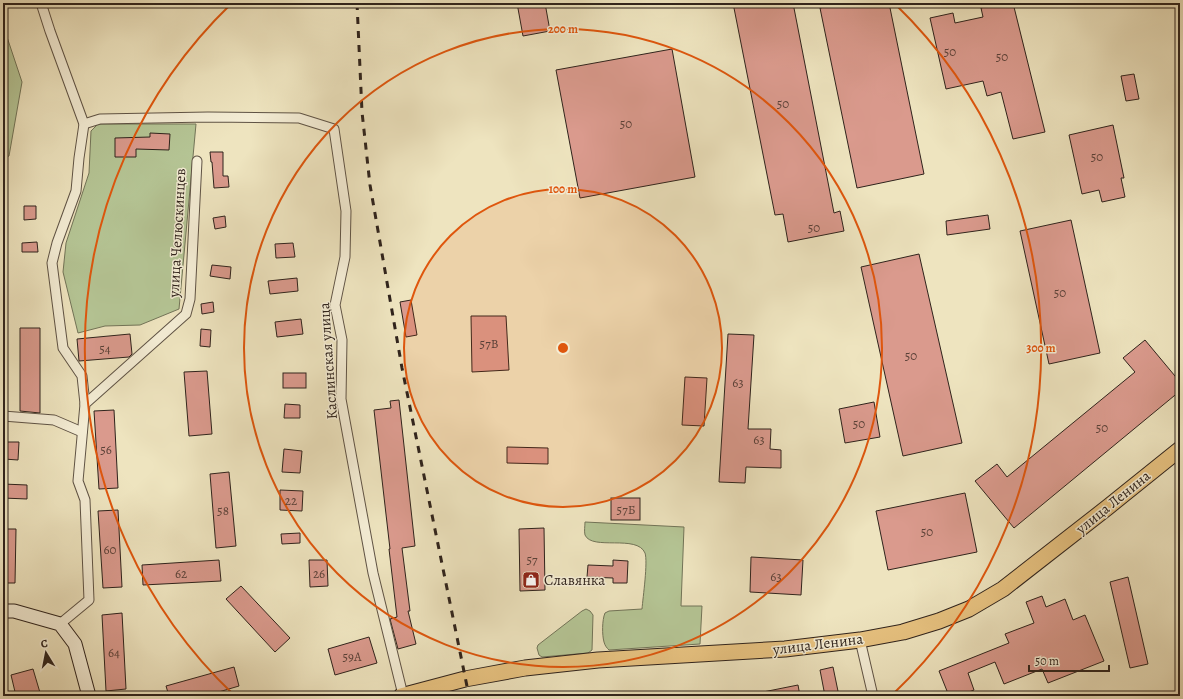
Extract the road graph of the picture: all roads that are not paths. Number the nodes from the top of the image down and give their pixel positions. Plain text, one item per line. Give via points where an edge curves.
1 (41, 3) edge
2 (84, 124) junction
3 (197, 161) dead end
4 (85, 404) junction
5 (3, 416) edge
6 (82, 432) junction
7 (1180, 449) edge
8 (3, 611) edge
9 (60, 624) junction
10 (860, 640) junction
11 (89, 696) edge
12 (402, 696) edge
13 (873, 696) edge

1 - 2 street
2 - 4 street via 76,191 52,263 63,348 82,376
2 - 12 street, Каслинская улица via 100,119 299,118 334,129 346,211 345,257 335,305 342,340 341,399 373,573
3 - 4 street, улица Челюскинцев via 190,299 186,314
4 - 6 street
5 - 6 street via 54,420
6 - 9 street via 78,481 85,500 89,600
7 - 10 main road, улица Ленина via 1003,589 983,601 939,621 903,632
8 - 9 main road via 14,611
9 - 11 main road via 75,644
10 - 12 main road, улица Ленина via 785,649 598,660 525,668
10 - 13 street

